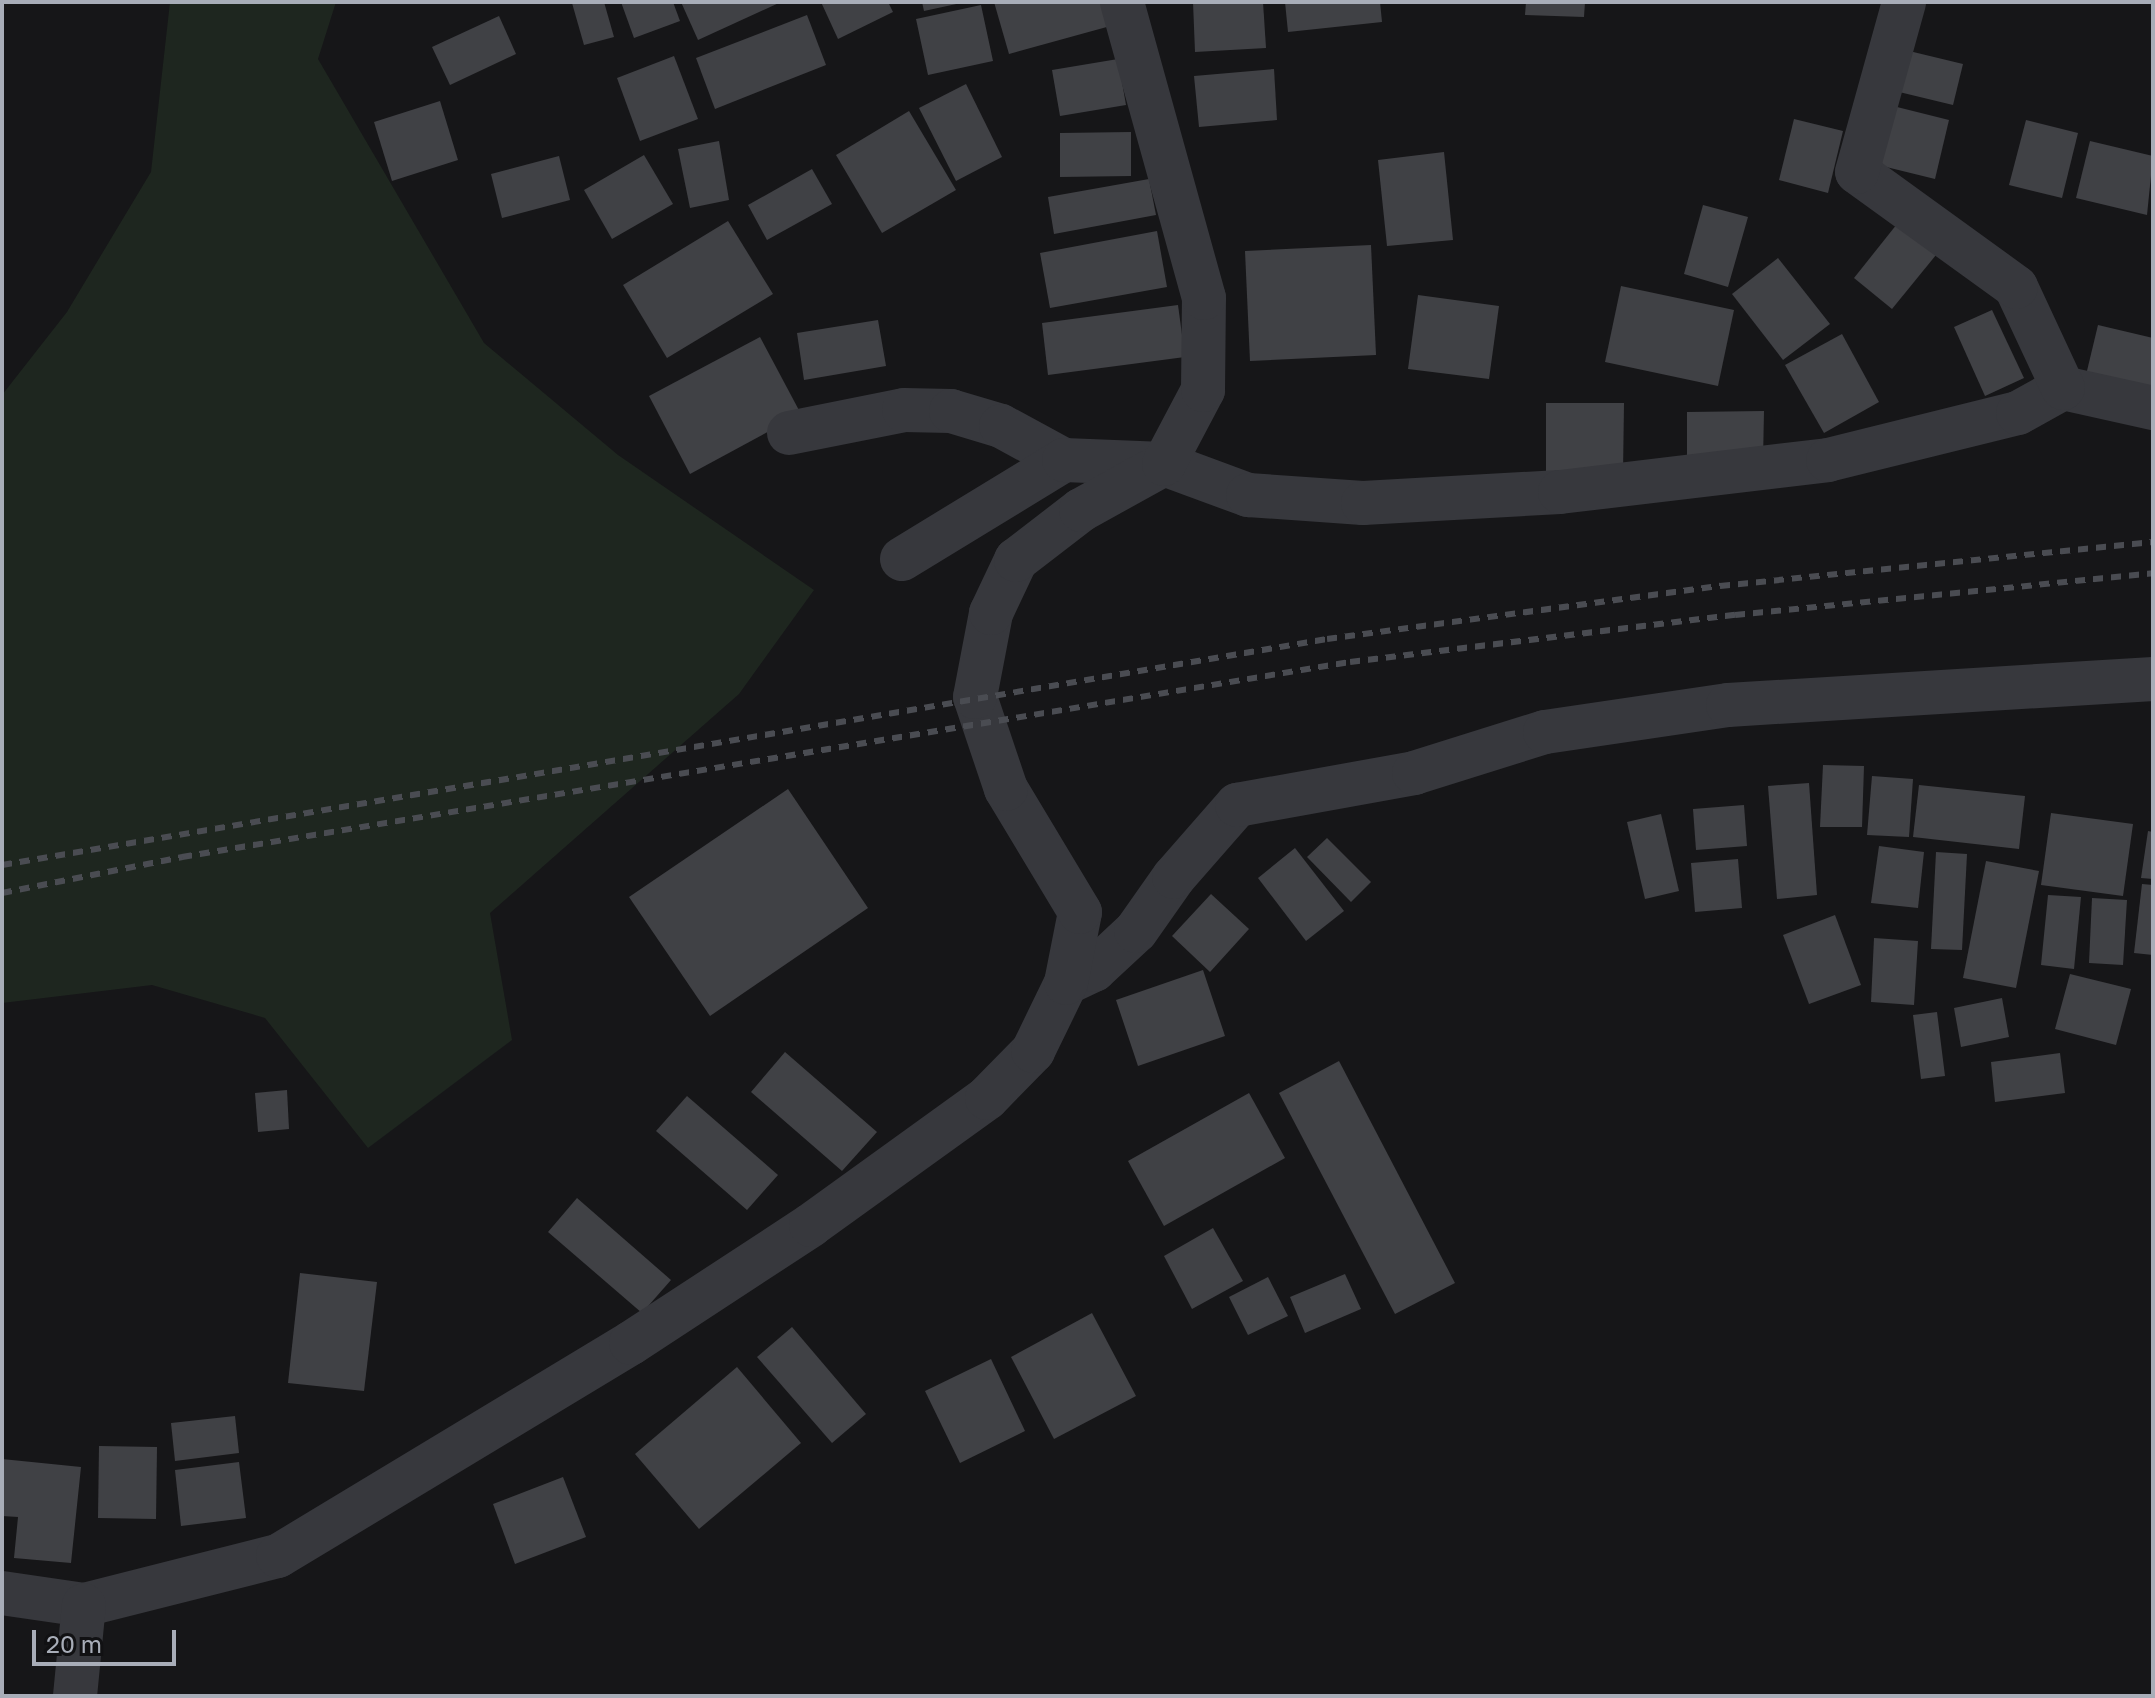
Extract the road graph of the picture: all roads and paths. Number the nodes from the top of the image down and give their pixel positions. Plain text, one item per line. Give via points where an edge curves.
1 (1122, 2) edge
2 (1904, 2) edge
3 (2063, 388) junction
4 (2153, 408) edge
5 (789, 433) dead end
6 (1064, 460) junction
7 (1164, 464) junction
8 (902, 559) dead end
9 (2153, 679) edge
10 (1066, 983) junction
11 (2, 1593) edge
12 (84, 1605) junction
13 (75, 1696) edge

1 - 7 street via 1204,298 1203,390
2 - 3 street via 1857,172 2016,287
3 - 4 street
3 - 7 street via 2018,413 1828,460 1560,492 1363,503 1248,495
5 - 6 street via 904,410 951,411 1001,426
6 - 7 street
6 - 8 street
7 - 10 street via 1081,510 1016,560 991,613 975,697 1006,789 1080,912
9 - 10 street via 1728,705 1545,732 1414,773 1237,805 1174,877 1136,931 1094,970
10 - 12 street via 1033,1051 987,1098 811,1225 631,1343 278,1556
11 - 12 street
12 - 13 street

